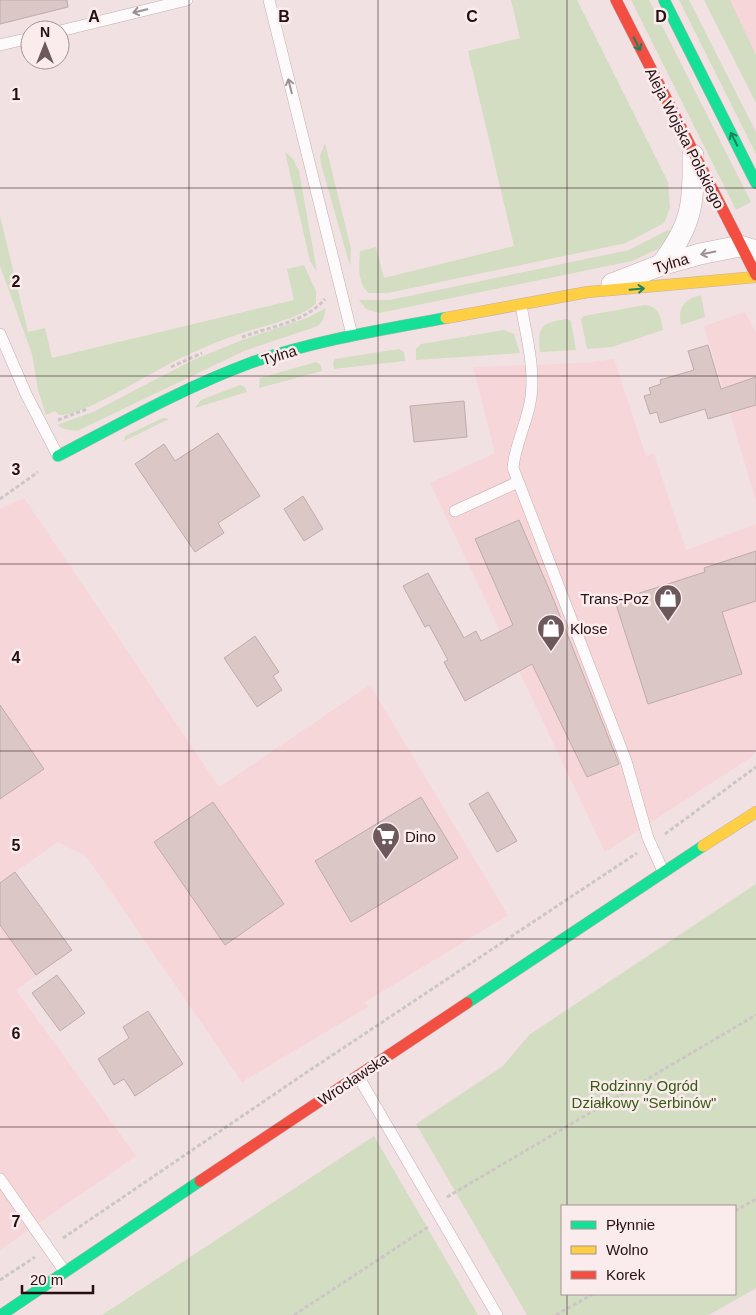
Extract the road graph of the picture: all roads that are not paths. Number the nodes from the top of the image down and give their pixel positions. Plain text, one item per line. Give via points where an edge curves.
1 (187, 0) edge
2 (269, 0) edge
3 (616, 0) edge
4 (664, 0) edge
5 (70, 29) edge
6 (20, 40) edge
7 (0, 45) edge
8 (693, 155) junction
9 (756, 183) edge
10 (748, 249) edge
11 (662, 265) junction
12 (756, 276) edge
13 (588, 292) junction
14 (521, 305) junction
15 (0, 334) edge
16 (352, 336) junction
17 (58, 456) joint
18 (518, 482) junction
19 (456, 511) dead end
20 (756, 801) edge
21 (756, 812) edge
22 (705, 844) junction
23 (663, 871) junction
24 (358, 1076) junction
25 (0, 1179) edge
26 (64, 1272) junction
27 (1, 1315) edge
28 (498, 1315) edge

1 -> 5 lane
16 -> 2 lane
3 -> 8 street, Aleja Wojska Polskiego
9 -> 4 street
6 - 7 lane
8 - 10 street, Aleja Wojska Polskiego
8 - 11 street via 691,214 677,244
10 -> 11 street, Tylna
10 - 12 street, Aleja Wojska Polskiego
11 - 13 street, Tylna
13 -> 12 street, Tylna
13 - 14 street, Tylna
14 - 16 street, Tylna
14 - 18 lane via 532,379 531,399 514,451 512,468
15 - 17 lane
16 - 17 street, Tylna via 251,364 206,381
18 - 19 lane
18 - 23 lane via 626,761 651,844
20 - 22 street, Wrocławska
21 - 22 street, Wrocławska
22 - 23 street, Wrocławska
23 - 24 street, Wrocławska
24 - 26 street, Wrocławska
24 - 28 lane
25 - 26 lane
26 - 27 street, Wrocławska

